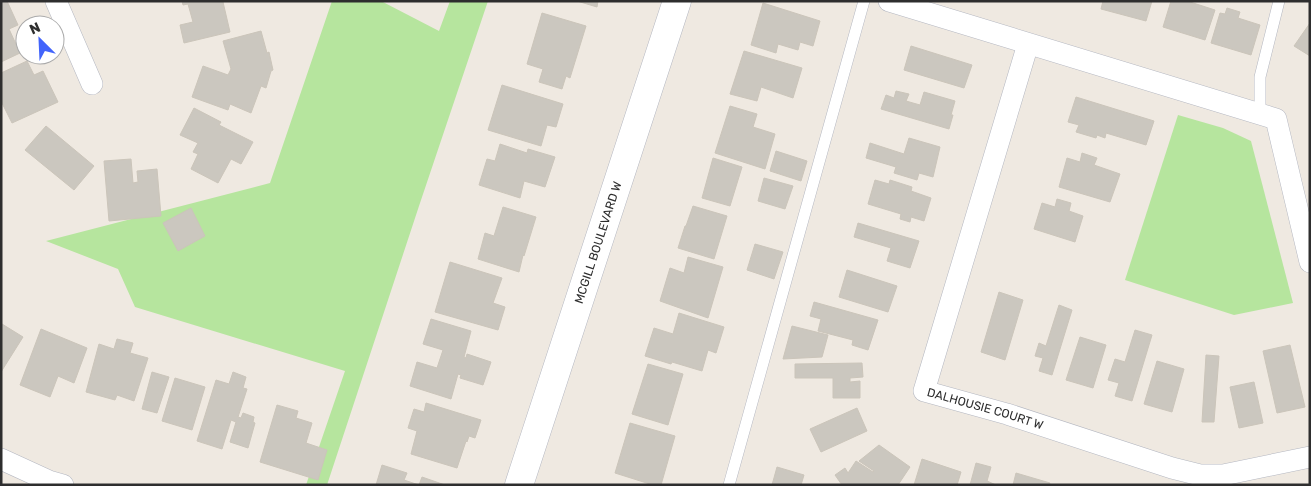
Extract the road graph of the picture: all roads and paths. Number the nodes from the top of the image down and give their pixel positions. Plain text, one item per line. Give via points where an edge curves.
1 (56, 1) edge
2 (677, 1) edge
3 (864, 1) edge
4 (889, 1) edge
5 (1279, 1) edge
6 (1028, 44) junction
7 (92, 84) dead end
8 (1260, 114) junction
9 (1310, 262) edge
10 (1310, 457) edge
11 (1, 458) edge
12 (63, 485) edge
13 (519, 485) edge
14 (729, 485) edge

1 - 7 street
2 - 13 street, MCGILL BOULEVARD W
3 - 14 lane
4 - 6 street
5 - 8 lane via 1260,78
6 - 8 street
6 - 10 street, DALHOUSIE COURT W via 924,391 1200,475 1223,475
8 - 9 street via 1276,119
11 - 12 street

